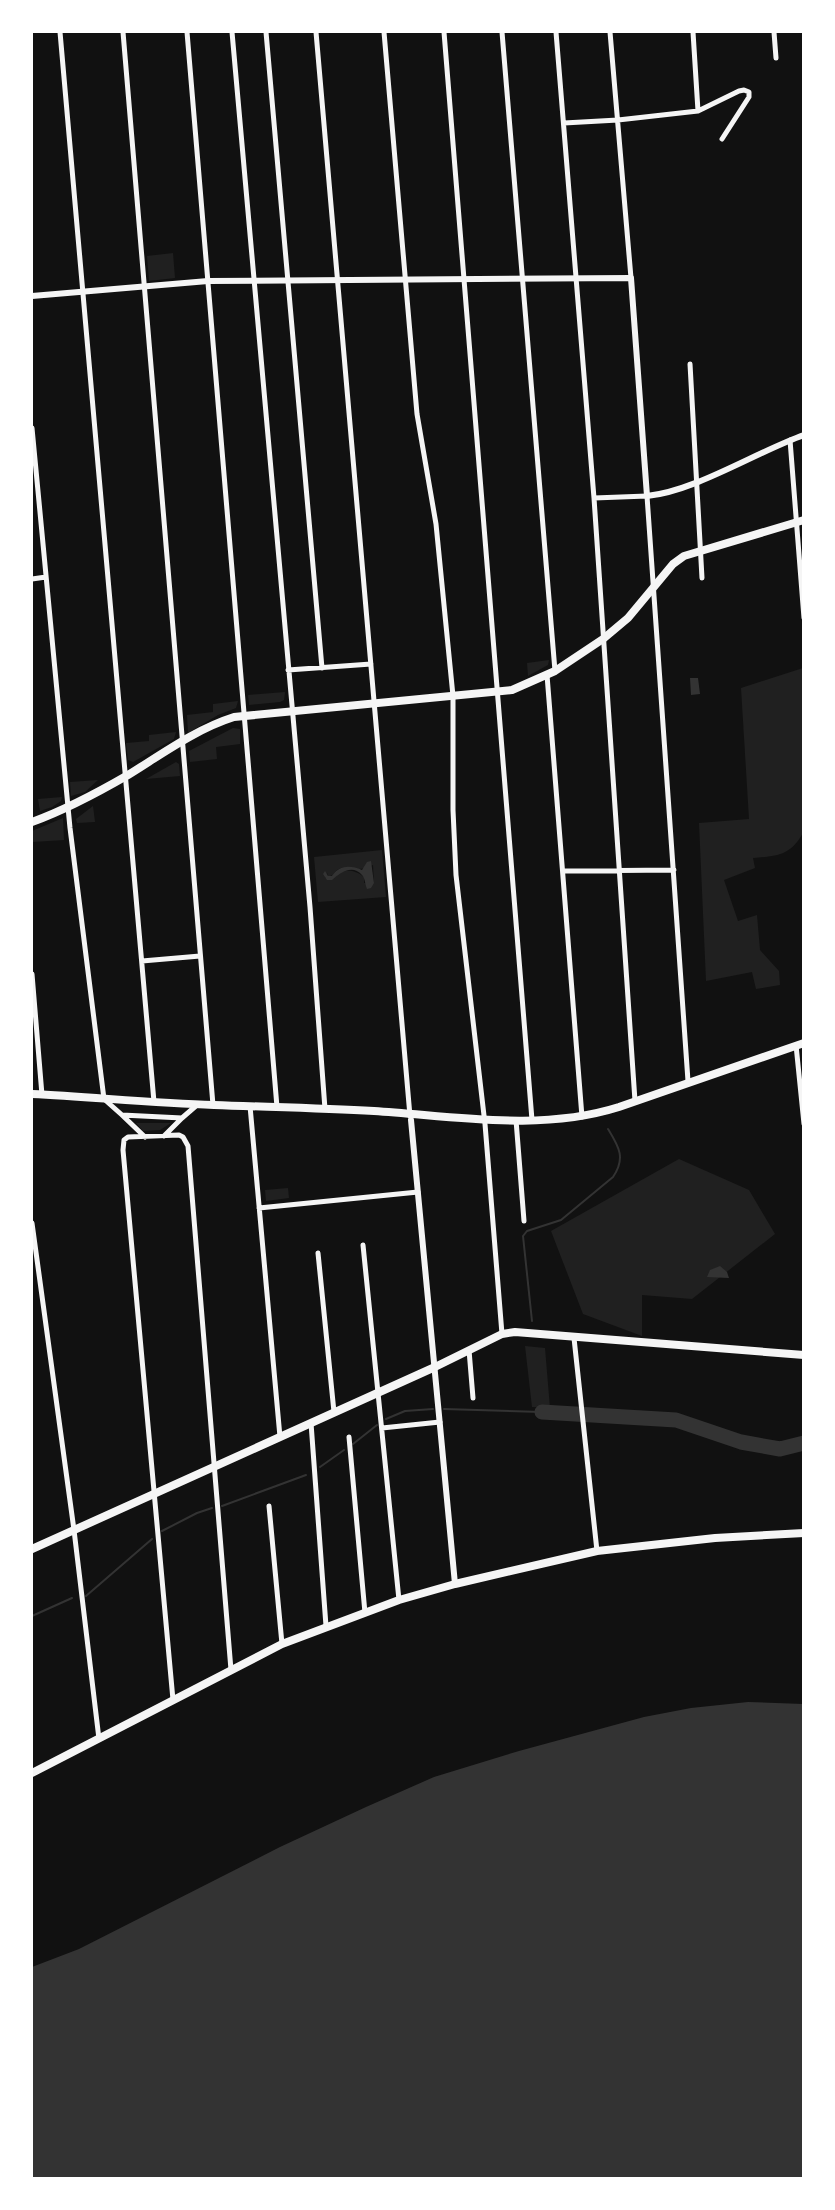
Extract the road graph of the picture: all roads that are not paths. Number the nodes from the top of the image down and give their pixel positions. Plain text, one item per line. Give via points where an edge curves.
1 (60, 32) edge
2 (123, 32) edge
3 (187, 32) edge
4 (232, 32) edge
5 (266, 32) edge
6 (316, 32) edge
7 (384, 32) edge
8 (444, 32) edge
9 (502, 32) edge
10 (556, 32) edge
11 (610, 32) edge
12 (693, 32) edge
13 (774, 32) edge
14 (776, 58) dead end
15 (698, 111) junction
16 (618, 120) junction
17 (564, 123) junction
18 (722, 139) dead end
19 (631, 278) junction
20 (288, 279) junction
21 (337, 279) junction
22 (405, 279) junction
23 (464, 279) junction
24 (523, 279) junction
25 (577, 279) junction
26 (254, 280) junction
27 (208, 281) junction
28 (145, 286) junction
29 (82, 291) junction
30 (32, 296) edge
31 (690, 364) dead end
32 (32, 428) edge
33 (804, 435) edge
34 (790, 440) junction
35 (697, 481) junction
36 (647, 496) junction
37 (594, 498) junction
38 (800, 521) edge
39 (701, 550) junction
40 (46, 577) junction
41 (702, 578) dead end
42 (32, 579) edge
43 (654, 589) junction
44 (804, 618) edge
45 (603, 639) junction
46 (371, 664) junction
47 (322, 668) junction
48 (288, 670) junction
49 (555, 671) junction
50 (547, 675) junction
51 (497, 692) junction
52 (453, 696) junction
53 (374, 703) junction
54 (292, 711) junction
55 (245, 715) junction
56 (183, 741) junction
57 (125, 776) junction
58 (68, 807) junction
59 (32, 822) edge
60 (674, 870) junction
61 (563, 871) junction
62 (619, 871) junction
63 (200, 956) junction
64 (142, 961) junction
65 (32, 974) edge
66 (800, 1044) edge
67 (688, 1081) junction
68 (32, 1094) edge
69 (42, 1095) junction
70 (104, 1099) junction
71 (635, 1101) junction
72 (154, 1102) junction
73 (197, 1104) junction
74 (213, 1106) junction
75 (250, 1106) junction
76 (277, 1107) junction
77 (325, 1109) junction
78 (122, 1115) junction
79 (411, 1117) junction
80 (582, 1117) junction
81 (182, 1118) junction
82 (516, 1120) junction
83 (532, 1120) junction
84 (484, 1121) junction
85 (804, 1124) edge
86 (164, 1136) junction
87 (145, 1137) junction
88 (418, 1192) junction
89 (259, 1208) junction
90 (524, 1221) dead end
91 (32, 1223) edge
92 (363, 1245) dead end
93 (318, 1253) dead end
94 (502, 1334) junction
95 (574, 1338) junction
96 (469, 1350) junction
97 (804, 1355) edge
98 (435, 1367) junction
99 (378, 1392) junction
100 (473, 1398) dead end
101 (334, 1412) junction
102 (440, 1422) junction
103 (311, 1423) junction
104 (382, 1428) junction
105 (280, 1437) junction
106 (349, 1437) dead end
107 (214, 1467) junction
108 (153, 1494) junction
109 (269, 1506) dead end
110 (74, 1530) junction
111 (804, 1533) edge
112 (32, 1549) edge
113 (597, 1551) junction
114 (455, 1584) junction
115 (399, 1600) junction
116 (365, 1613) junction
117 (326, 1626) junction
118 (282, 1644) junction
119 (231, 1670) junction
120 (172, 1700) junction
121 (99, 1739) junction
122 (32, 1773) edge

1 - 29 street
2 - 28 street
3 - 27 street
4 - 26 street
5 - 20 street
6 - 21 street
7 - 22 street
8 - 23 street
9 - 24 street
10 - 17 street
11 - 16 street
12 - 15 street
13 - 14 street
15 - 16 street
15 - 18 street via 739,91 749,92
16 - 17 street
16 - 19 street
17 - 25 street
19 - 25 street
19 - 36 street
20 - 21 street
20 - 26 street
20 - 47 street
21 - 22 street
21 - 46 street
22 - 23 street
22 - 52 street via 418,428 436,524
23 - 24 street
23 - 51 street
24 - 25 street
24 - 49 street
25 - 37 street
26 - 27 street
26 - 48 street
27 - 28 street
27 - 55 street
28 - 29 street
28 - 56 street
29 - 30 street
29 - 57 street
31 - 35 street
32 - 40 street
33 - 34 street
34 - 35 street
34 - 38 street
35 - 36 street
35 - 39 street
36 - 37 street
36 - 43 street
37 - 45 street
38 - 39 main road
38 - 44 street
39 - 41 street
39 - 43 main road via 678,559
40 - 42 street
40 - 58 street
43 - 45 main road
43 - 60 street
45 - 49 main road
45 - 62 street
46 - 47 street
46 - 53 street
47 - 48 street
48 - 54 street
49 - 50 main road
50 - 51 main road
50 - 61 street
51 - 52 main road
51 - 83 street
52 - 53 main road
52 - 84 street via 456,875
53 - 54 main road
53 - 79 street
54 - 55 main road
54 - 77 street
55 - 56 main road via 217,723
55 - 76 street
56 - 57 main road
56 - 63 street
57 - 58 main road
57 - 64 street
58 - 59 main road
58 - 70 street
60 - 62 street
60 - 67 street
61 - 62 street
61 - 80 street
62 - 71 street
63 - 64 street
63 - 74 street
64 - 72 street
65 - 69 street
66 - 67 main road
66 - 85 street
67 - 71 main road
68 - 69 main road
69 - 70 main road
70 - 72 main road
70 - 78 street
71 - 80 main road
72 - 73 main road
73 - 74 main road
73 - 81 street
74 - 75 main road
75 - 76 main road
75 - 89 street
76 - 77 main road
77 - 79 main road
78 - 81 street
78 - 87 street
79 - 84 main road
79 - 88 street
80 - 83 main road
81 - 86 street
82 - 83 main road
82 - 84 main road
82 - 90 street
84 - 94 street
86 - 87 street
86 - 107 street via 183,1137 188,1146
87 - 108 street via 128,1137 123,1143
88 - 89 street
88 - 98 street
89 - 105 street
91 - 110 street
92 - 99 street
93 - 101 street
94 - 95 main road
94 - 96 main road
95 - 97 main road
95 - 113 street
96 - 98 main road
96 - 100 street
98 - 99 main road
98 - 102 street
99 - 101 main road
99 - 104 street
101 - 103 main road
102 - 104 street
102 - 114 street
103 - 105 main road
103 - 117 street
104 - 115 street
105 - 107 main road
106 - 116 street
107 - 108 main road
107 - 119 street
108 - 110 main road
108 - 120 street
109 - 118 street
110 - 112 main road
110 - 121 street
111 - 113 main road
113 - 114 main road
114 - 115 main road
115 - 116 main road
116 - 117 main road
117 - 118 main road
118 - 119 main road
119 - 120 main road
120 - 121 main road
121 - 122 main road

